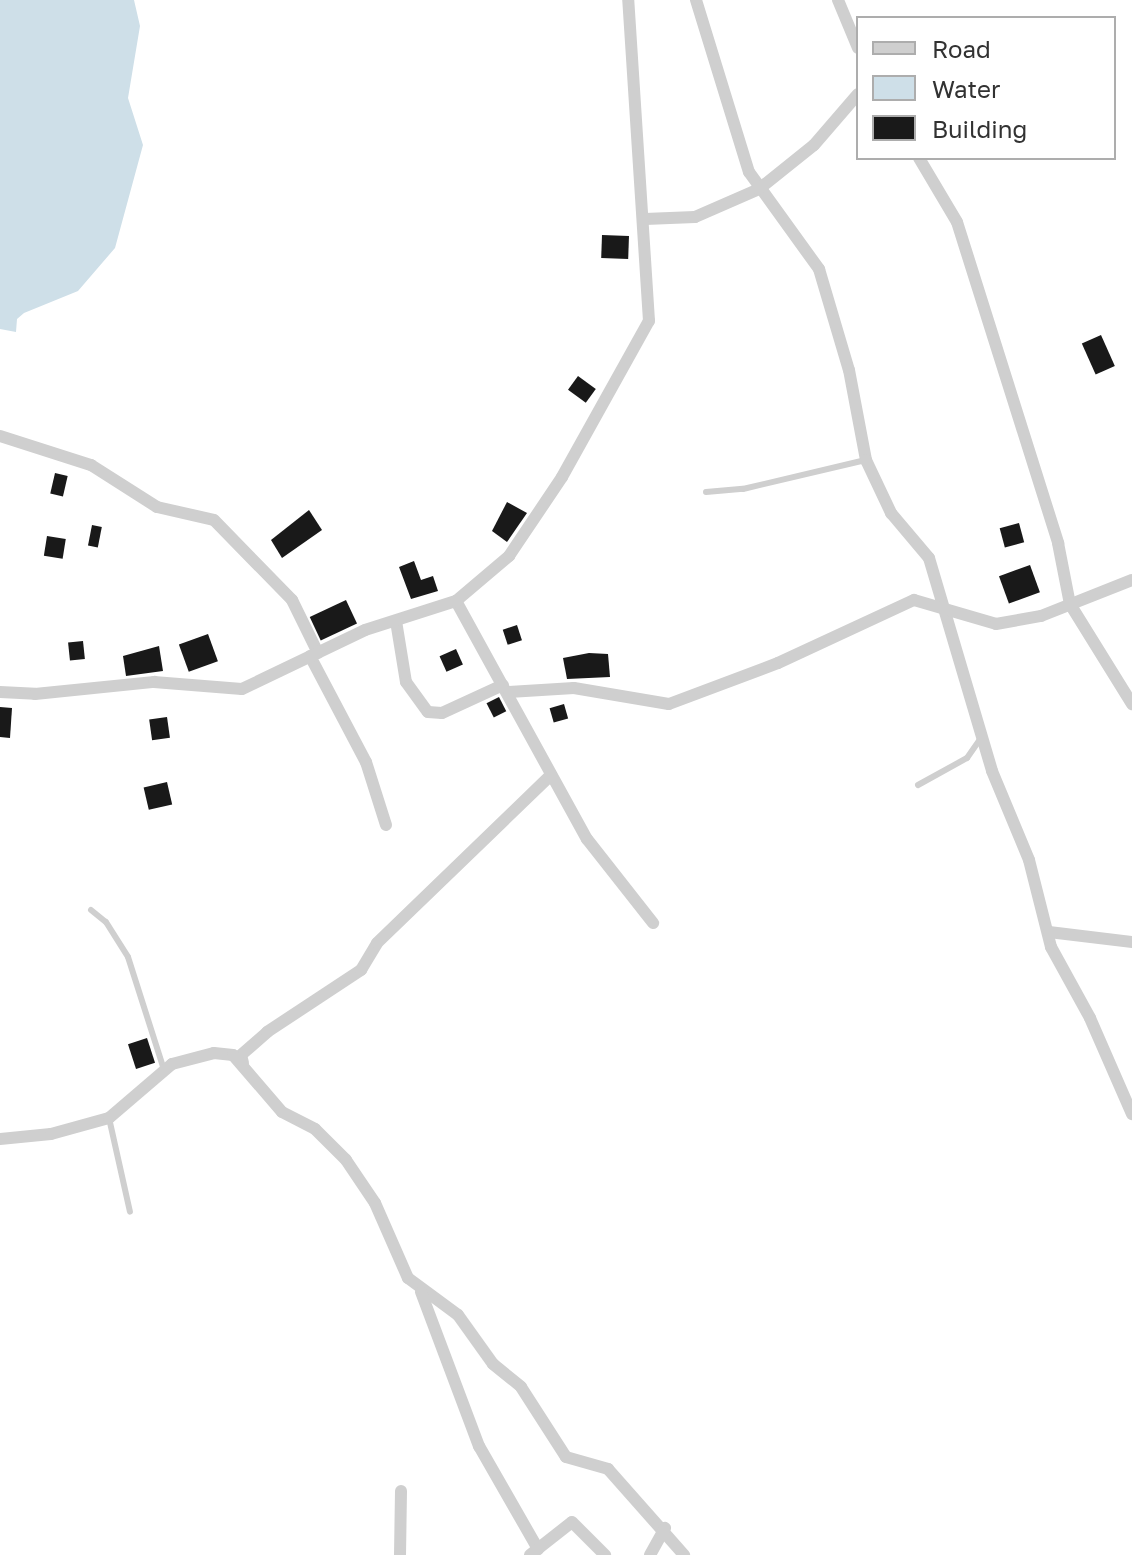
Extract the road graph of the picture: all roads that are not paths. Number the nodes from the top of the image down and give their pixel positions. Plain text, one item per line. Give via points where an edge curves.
1 (628, 0) edge
2 (696, 0) edge
3 (838, 0) edge
4 (856, 43) edge
5 (856, 96) edge
6 (920, 160) edge
7 (759, 189) junction
8 (645, 219) junction
9 (0, 436) edge
10 (866, 460) junction
11 (706, 492) dead end
12 (1132, 580) edge
13 (456, 601) junction
14 (1070, 604) junction
15 (945, 612) junction
16 (396, 621) junction
17 (314, 654) junction
18 (506, 688) junction
19 (0, 692) edge
20 (1132, 704) edge
21 (982, 734) junction
22 (551, 775) junction
23 (918, 785) dead end
24 (386, 825) dead end
25 (91, 910) dead end
26 (653, 923) dead end
27 (1049, 932) junction
28 (1132, 942) edge
29 (243, 1063) junction
30 (164, 1070) junction
31 (1132, 1114) edge
32 (109, 1118) junction
33 (0, 1139) edge
34 (130, 1212) dead end
35 (421, 1292) junction
36 (401, 1491) dead end
37 (665, 1528) junction
38 (534, 1552) edge
39 (400, 1555) edge
40 (605, 1555) edge
41 (650, 1555) edge
42 (684, 1555) edge

1 - 8 street
2 - 7 street
3 - 4 street
5 - 7 street via 824,135
6 - 14 street via 957,222 1058,543
7 - 8 street via 695,217
7 - 10 street via 790,221 819,269 849,370
8 - 13 street via 651,302 644,338 525,538
9 - 17 street via 91,465 157,507 214,520 292,600
10 - 11 lane via 743,489
10 - 15 street via 891,513 923,545
12 - 14 street
13 - 16 street
13 - 18 street
14 - 15 street via 1041,616 996,624
14 - 20 street
15 - 18 street via 924,599 914,600 778,663 669,704 574,688
15 - 21 street
16 - 17 street
16 - 18 street via 406,682 428,712 442,713
17 - 19 street via 231,691 154,682 35,694
17 - 24 street via 366,762
18 - 22 street
21 - 23 lane via 967,758
21 - 27 street
22 - 26 street via 587,839
22 - 29 street via 377,943 361,970 267,1032 241,1055
25 - 30 lane via 106,922 128,957
27 - 28 street
27 - 31 street via 1060,968 1090,1018
29 - 30 street via 214,1053 185,1058
29 - 35 street via 282,1112 315,1129 346,1160 375,1203 408,1278
30 - 32 street
32 - 33 street via 51,1134
32 - 34 lane
35 - 37 street via 458,1315 493,1364 521,1387 566,1457 608,1469 641,1510
35 - 38 street via 479,1446
36 - 39 street
37 - 41 street
37 - 42 street
38 - 40 street via 572,1522

